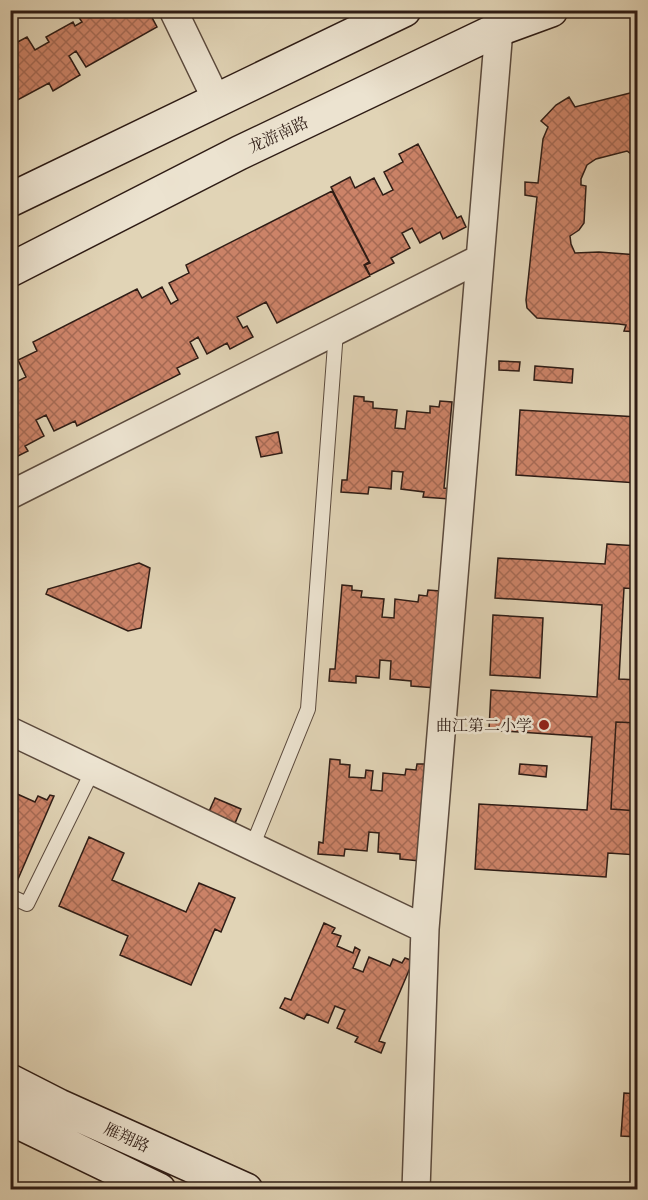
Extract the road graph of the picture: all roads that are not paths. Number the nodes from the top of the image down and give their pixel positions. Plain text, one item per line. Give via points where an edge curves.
1 (173, 10) edge
2 (404, 10) edge
3 (550, 10) edge
4 (499, 29) junction
5 (217, 101) junction
6 (10, 200) edge
7 (479, 259) junction
8 (10, 270) edge
9 (336, 331) junction
10 (10, 495) edge
11 (10, 731) edge
12 (93, 770) junction
13 (252, 847) junction
14 (10, 896) edge
15 (425, 929) junction
16 (10, 1081) edge
17 (10, 1118) edge
18 (159, 1190) edge
19 (246, 1190) edge
20 (416, 1190) edge

1 - 5 street
2 - 5 main road
3 - 4 main road, 龙游南路
4 - 7 street
4 - 8 main road, 龙游南路 via 238,153
5 - 6 main road
7 - 9 street
7 - 15 street
9 - 10 street
9 - 13 lane via 308,709
11 - 12 street
12 - 13 street
12 - 14 lane via 27,904
13 - 15 street
15 - 20 street
16 - 19 main road, 雁翔路
17 - 18 main road, 雁翔路

